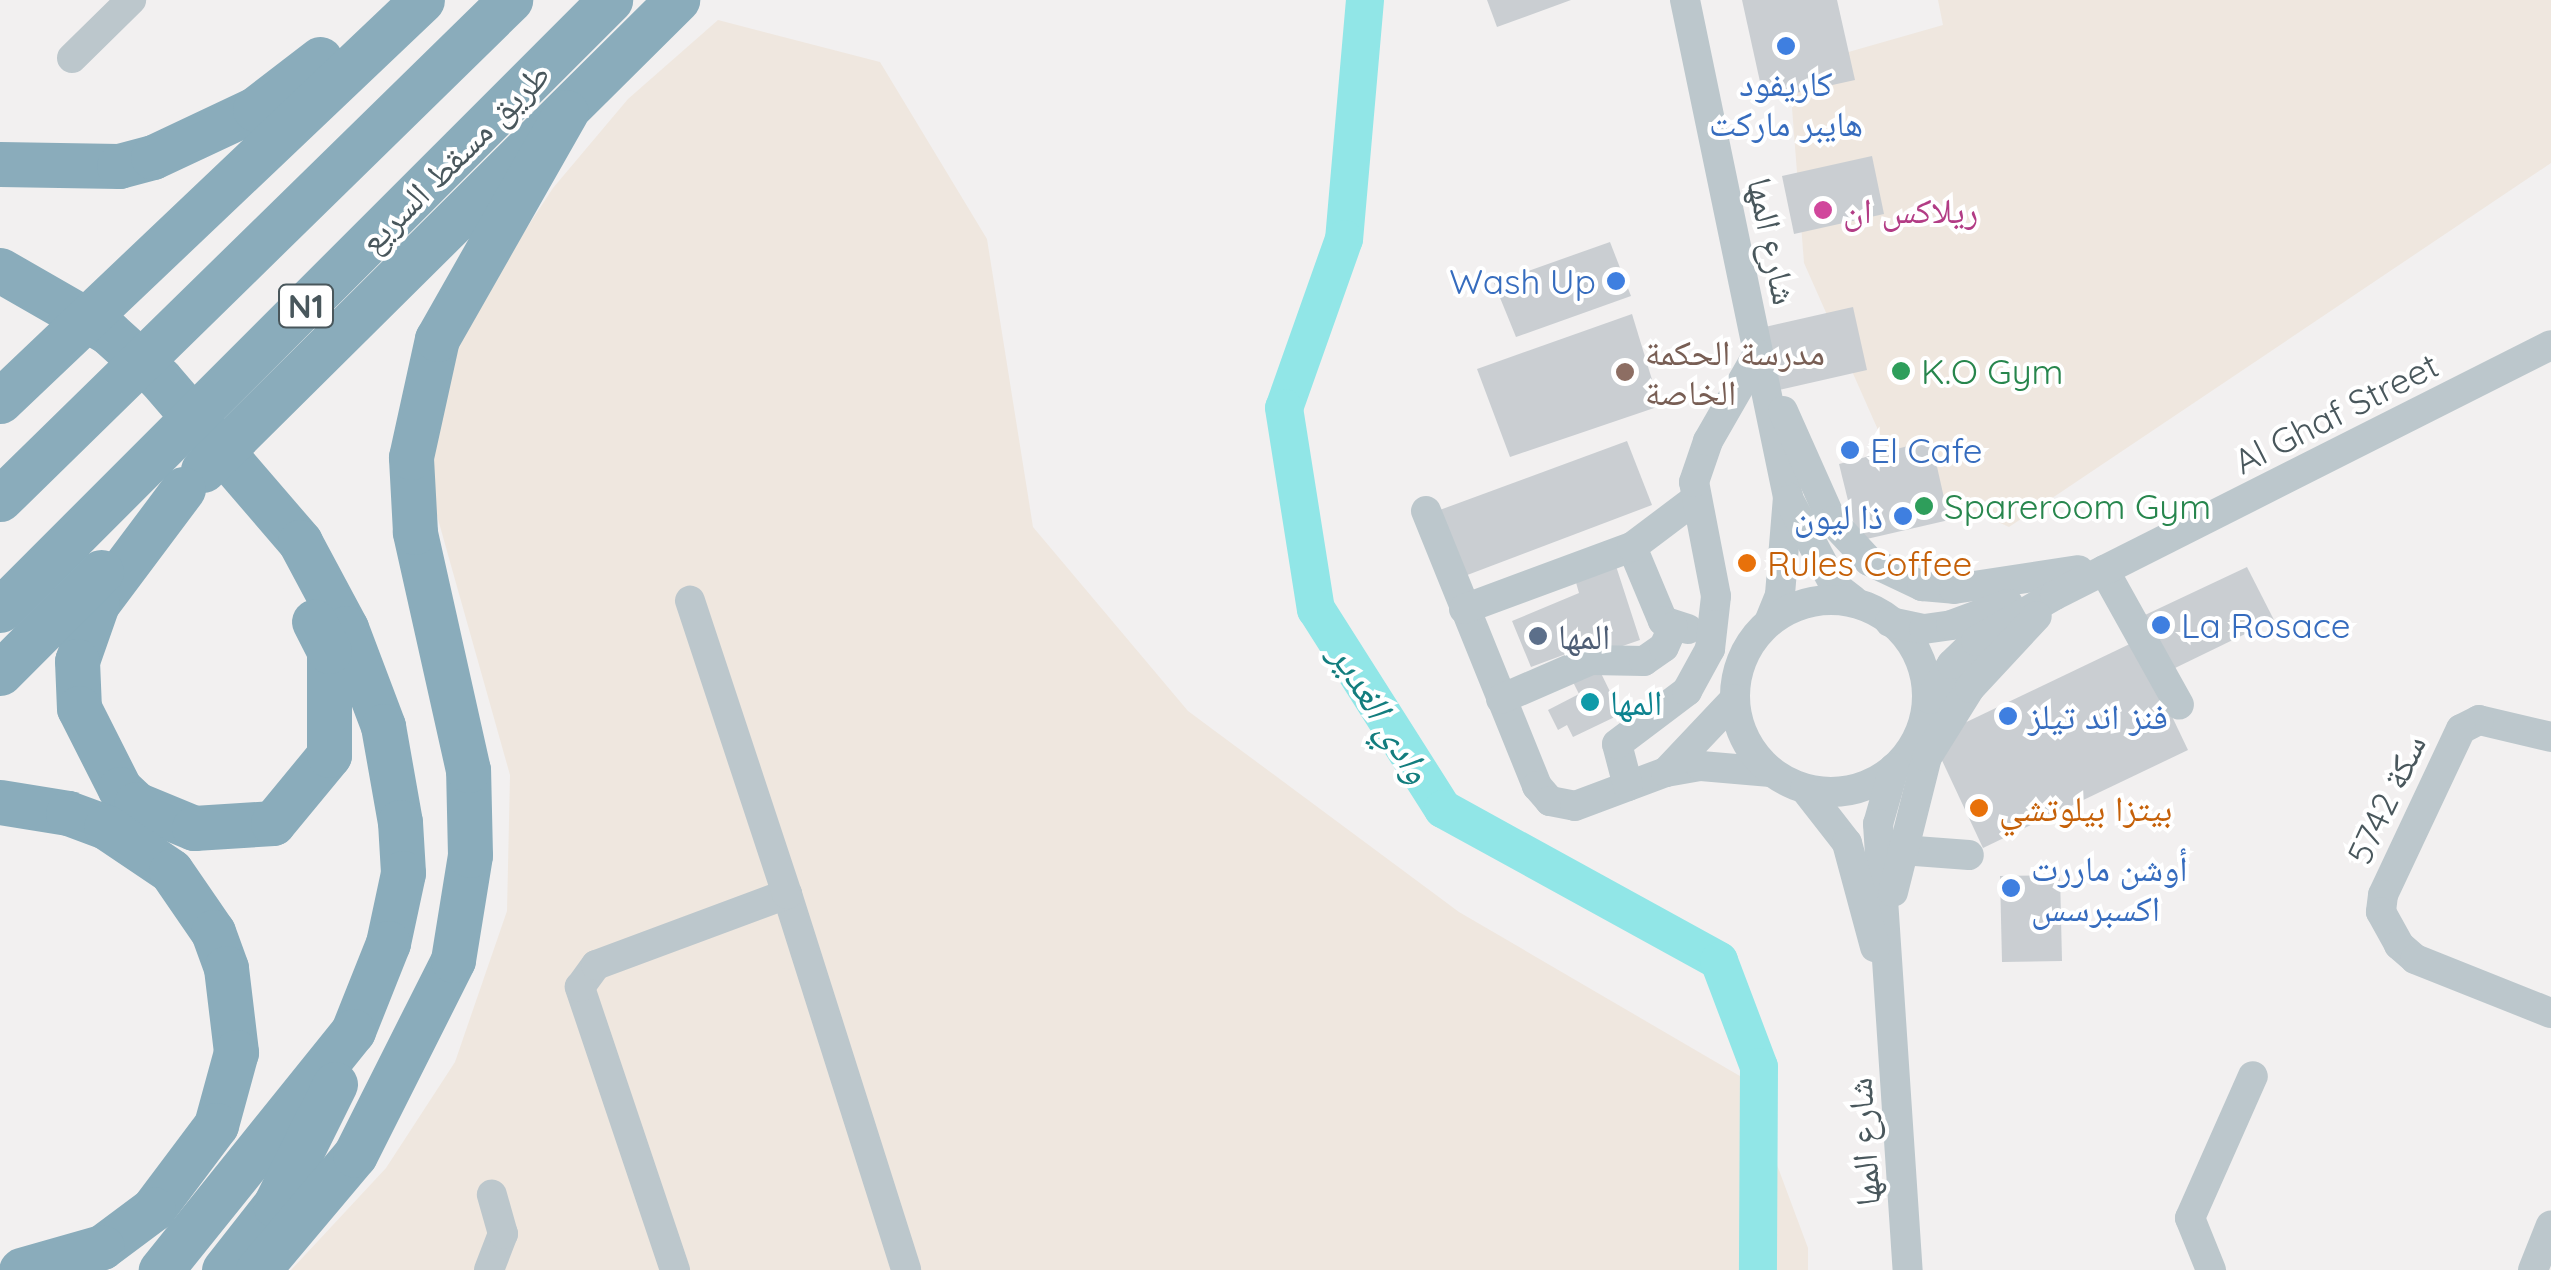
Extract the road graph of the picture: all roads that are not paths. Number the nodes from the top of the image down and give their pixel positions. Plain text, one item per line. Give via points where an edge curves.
1 (131, 0) edge
2 (397, 0) edge
3 (422, 0) edge
4 (510, 0) edge
5 (610, 0) edge
6 (677, 0) edge
7 (1684, 0) edge
8 (72, 58) dead end
9 (566, 112) junction
10 (0, 164) edge
11 (119, 166) junction
12 (0, 188) edge
13 (8, 281) edge
14 (2551, 346) edge
15 (1758, 354) junction
16 (0, 401) edge
17 (238, 482) junction
18 (184, 490) junction
19 (1788, 497) junction
20 (0, 499) edge
21 (1693, 501) junction
22 (1426, 511) dead end
23 (1632, 548) junction
24 (2093, 570) junction
25 (2055, 594) junction
26 (1852, 600) junction
27 (690, 601) dead end
28 (1464, 609) junction
29 (0, 610) edge
30 (1769, 622) junction
31 (1890, 622) junction
32 (1673, 627) junction
33 (1714, 630) junction
34 (0, 673) edge
35 (1501, 699) junction
36 (1735, 699) junction
37 (1930, 699) junction
38 (2179, 705) dead end
39 (2551, 737) edge
40 (1894, 768) junction
41 (1666, 772) junction
42 (1772, 772) junction
43 (1628, 786) junction
44 (1806, 789) junction
45 (0, 802) edge
46 (1902, 850) junction
47 (1969, 855) dead end
48 (788, 894) junction
49 (1887, 919) junction
50 (1891, 1008) junction
51 (2551, 1013) edge
52 (354, 1031) junction
53 (2253, 1076) dead end
54 (492, 1195) dead end
55 (2551, 1225) edge
56 (21, 1270) edge
57 (161, 1270) edge
58 (224, 1270) edge
59 (258, 1270) edge
60 (489, 1270) edge
61 (675, 1270) edge
62 (906, 1270) edge
63 (1908, 1270) edge
64 (2211, 1270) edge
65 (2534, 1270) edge

1 - 8 street
2 - 11 highway via 256,108 198,140
3 - 16 highway
4 - 20 highway, طريق مسقط السريع / N1
5 - 29 highway, طريق مسقط السريع / N1
6 - 9 highway
7 - 15 street, شارع المها
9 - 18 highway
9 - 59 highway via 437,339 411,457 416,532 468,770 470,855 453,960 355,1155
10 - 11 highway
11 - 12 highway via 72,185
13 - 17 highway
13 - 17 highway via 108,332 160,378
14 - 24 street, Al Ghaf Street
15 - 19 street, شارع المها
15 - 21 street via 1708,441
15 - 24 street via 1818,496 1848,544 1869,562 1922,586 1954,590
17 - 18 highway via 329,651 333,732 316,779 273,823 234,830 194,828 136,804 120,789 79,708 77,662 97,604
17 - 52 highway via 300,542 346,628 383,726 403,873 388,943
18 - 34 highway
19 - 26 street, شارع المها via 1835,586
19 - 30 street, شارع المها via 1780,595
21 - 23 street
21 - 33 street via 1716,596
22 - 28 street
23 - 28 street
23 - 32 street via 1660,616
24 - 25 street
24 - 31 street via 1979,618 1924,629
24 - 38 street
25 - 37 street via 1976,641
25 - 46 street via 1947,721 1927,757
26 - 30 street via 1808,604
26 - 31 street
27 - 48 street
28 - 35 street
30 - 36 street via 1746,652
31 - 37 street via 1913,645
32 - 33 street
32 - 35 street via 1664,647 1644,661 1591,660
33 - 43 street via 1687,691 1617,744
35 - 43 street via 1537,786 1550,801 1575,806
36 - 41 street
36 - 42 street via 1741,728
37 - 40 street via 1916,741
39 - 51 street, سكة 5742 via 2478,720 2461,729 2383,894 2382,912 2399,945 2415,958
40 - 44 street via 1864,786
40 - 49 street, شارع المها via 1878,824
41 - 42 street via 1701,766
41 - 43 street
42 - 44 street
44 - 50 street, شارع المها via 1847,844
45 - 56 highway via 106,828 170,871 213,932 226,968 236,1052 216,1125 154,1210 102,1246
46 - 47 street
46 - 49 street
48 - 61 street via 596,965 580,987
48 - 62 street
49 - 50 street, شارع المها
50 - 63 street, شارع المها
52 - 57 highway
52 - 58 highway via 276,1204
53 - 64 street via 2190,1218
54 - 60 street via 503,1234
55 - 65 street

